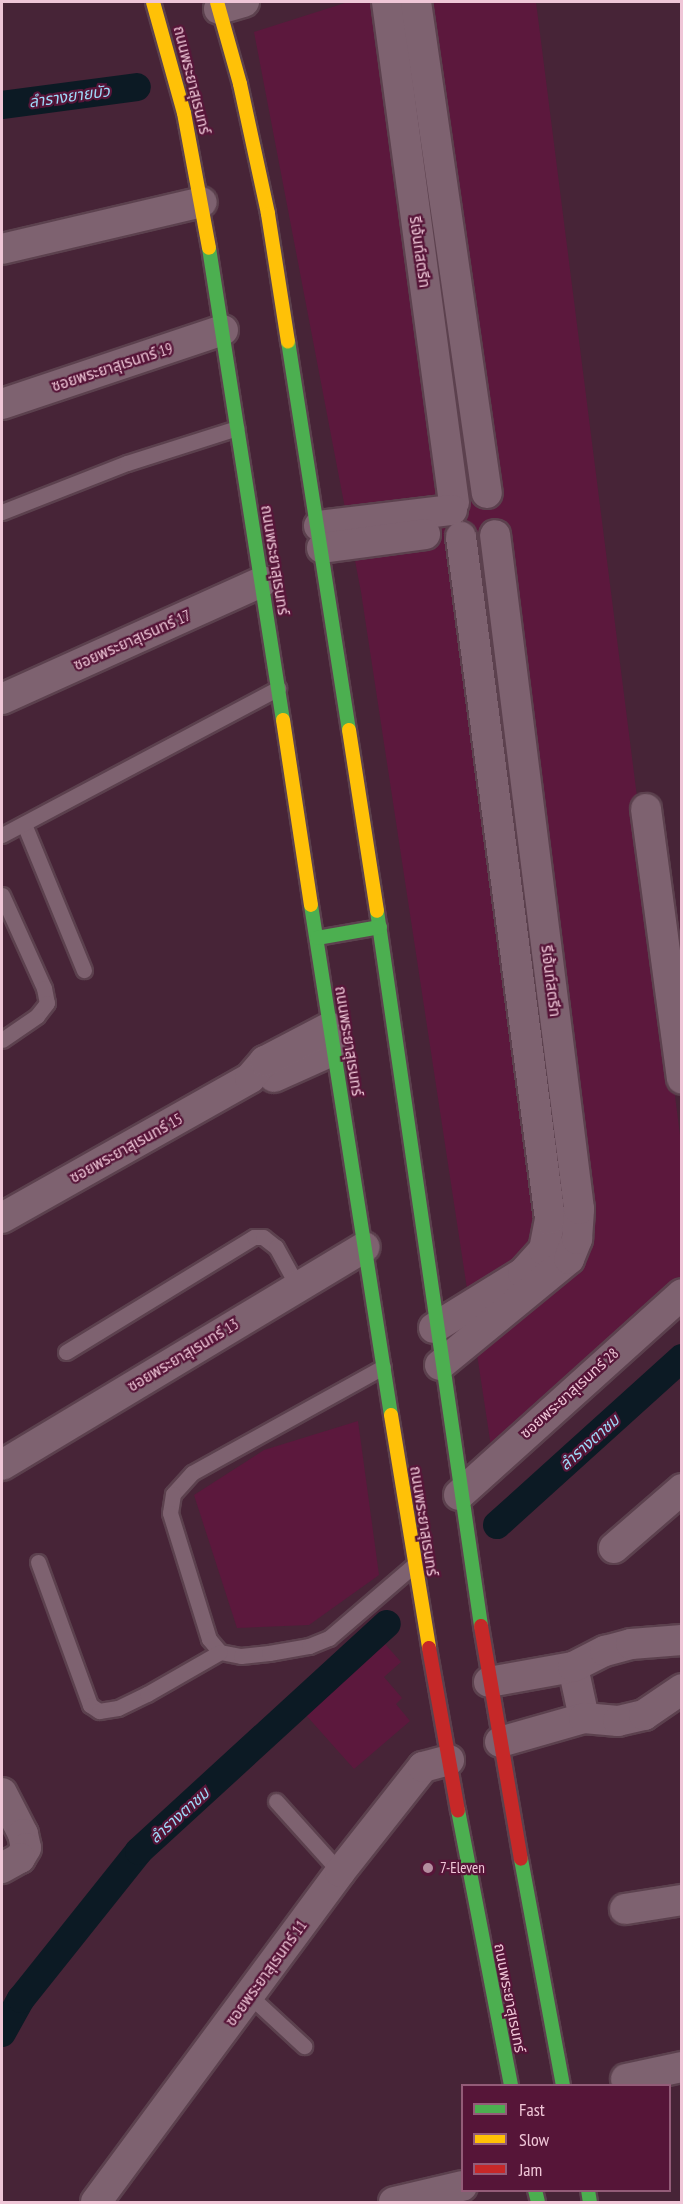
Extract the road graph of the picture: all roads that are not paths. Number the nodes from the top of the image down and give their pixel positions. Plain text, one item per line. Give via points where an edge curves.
1 (153, 2) edge
2 (387, 2) edge
3 (416, 2) edge
4 (227, 4) edge
5 (202, 202) junction
6 (2, 249) edge
7 (223, 330) junction
8 (2, 404) edge
9 (237, 428) junction
10 (487, 493) junction
11 (2, 512) edge
12 (455, 520) junction
13 (495, 535) junction
14 (321, 537) junction
15 (262, 581) junction
16 (278, 688) junction
17 (2, 699) edge
18 (646, 809) dead end
19 (24, 824) junction
20 (2, 835) edge
21 (2, 895) edge
22 (380, 927) junction
23 (316, 938) junction
24 (84, 970) dead end
25 (332, 1039) junction
26 (2, 1040) edge
27 (681, 1079) edge
28 (2, 1218) edge
29 (365, 1247) junction
30 (298, 1287) junction
31 (681, 1294) edge
32 (434, 1328) junction
33 (66, 1352) dead end
34 (440, 1365) junction
35 (383, 1367) junction
36 (2, 1464) edge
37 (681, 1489) edge
38 (459, 1495) junction
39 (614, 1548) dead end
40 (38, 1562) dead end
41 (414, 1564) junction
42 (681, 1640) edge
43 (220, 1652) junction
44 (573, 1667) junction
45 (489, 1682) junction
46 (681, 1689) edge
47 (584, 1718) junction
48 (500, 1742) junction
49 (449, 1760) junction
50 (2, 1793) edge
51 (276, 1801) dead end
52 (2, 1868) edge
53 (339, 1872) junction
54 (681, 1900) edge
55 (625, 1908) dead end
56 (250, 1996) junction
57 (304, 2046) dead end
58 (681, 2067) edge
59 (626, 2079) dead end
60 (511, 2084) edge
61 (563, 2084) edge
62 (461, 2186) edge
63 (96, 2202) edge
64 (394, 2202) edge

1 - 5 street, ถนนพระยาสุเรนทร์ via 184,113
2 - 12 street, รีเจ้นท์สตรีท
3 - 10 street, รีเจ้นท์สตรีท
4 - 14 street via 268,214
5 - 6 street
5 - 7 street, ถนนพระยาสุเรนทร์
7 - 8 street, ซอยพระยาสุเรนทร์ 19
7 - 9 street, ถนนพระยาสุเรนทร์
9 - 11 lane via 127,463
9 - 15 street, ถนนพระยาสุเรนทร์
10 - 12 street via 465,494
10 - 13 street, รีเจ้นท์สตรีท via 502,512
12 - 13 street via 482,542
12 - 14 street
12 - 32 street, รีเจ้นท์สตรีท via 550,1219 544,1250 523,1274
13 - 34 street, รีเจ้นท์สตรีท via 579,1209 578,1229 568,1259
14 - 22 street
15 - 16 street, ถนนพระยาสุเรนทร์
15 - 17 street, ซอยพระยาสุเรนทร์ 17
16 - 19 lane
16 - 23 street, ถนนพระยาสุเรนทร์
18 - 27 street
19 - 20 lane
19 - 24 lane
21 - 26 lane via 47,1003 37,1016
22 - 23 street
22 - 32 street
23 - 25 street, ถนนพระยาสุเรนทร์
25 - 28 street, ซอยพระยาสุเรนทร์ 15 via 276,1077 250,1078
25 - 29 street, ถนนพระยาสุเรนทร์
29 - 30 street, ซอยพระยาสุเรนทร์ 13
29 - 35 street, ถนนพระยาสุเรนทร์
30 - 33 lane via 276,1246 263,1237 254,1237
30 - 36 street, ซอยพระยาสุเรนทร์ 13
31 - 38 street, ซอยพระยาสุเรนทร์ 28
32 - 34 street
34 - 38 street
35 - 41 street, ถนนพระยาสุเรนทร์
35 - 43 lane via 192,1473 173,1494 173,1530 209,1639
37 - 39 street
38 - 45 street
40 - 43 lane via 90,1705 99,1711 118,1708 147,1694
41 - 43 lane via 329,1638 269,1653 241,1656
41 - 49 street, ถนนพระยาสุเรนทร์
42 - 44 street via 618,1647
44 - 45 street
44 - 47 street
45 - 48 street
46 - 47 street via 644,1715 618,1721
47 - 48 street
48 - 61 street
49 - 53 street, ซอยพระยาสุเรนทร์ 11 via 423,1767
49 - 60 street, ถนนพระยาสุเรนทร์
50 - 52 street via 26,1848 20,1858
51 - 53 lane
53 - 56 street, ซอยพระยาสุเรนทร์ 11
54 - 55 street
56 - 57 lane
56 - 63 street, ซอยพระยาสุเรนทร์ 11
58 - 59 street
62 - 64 street

